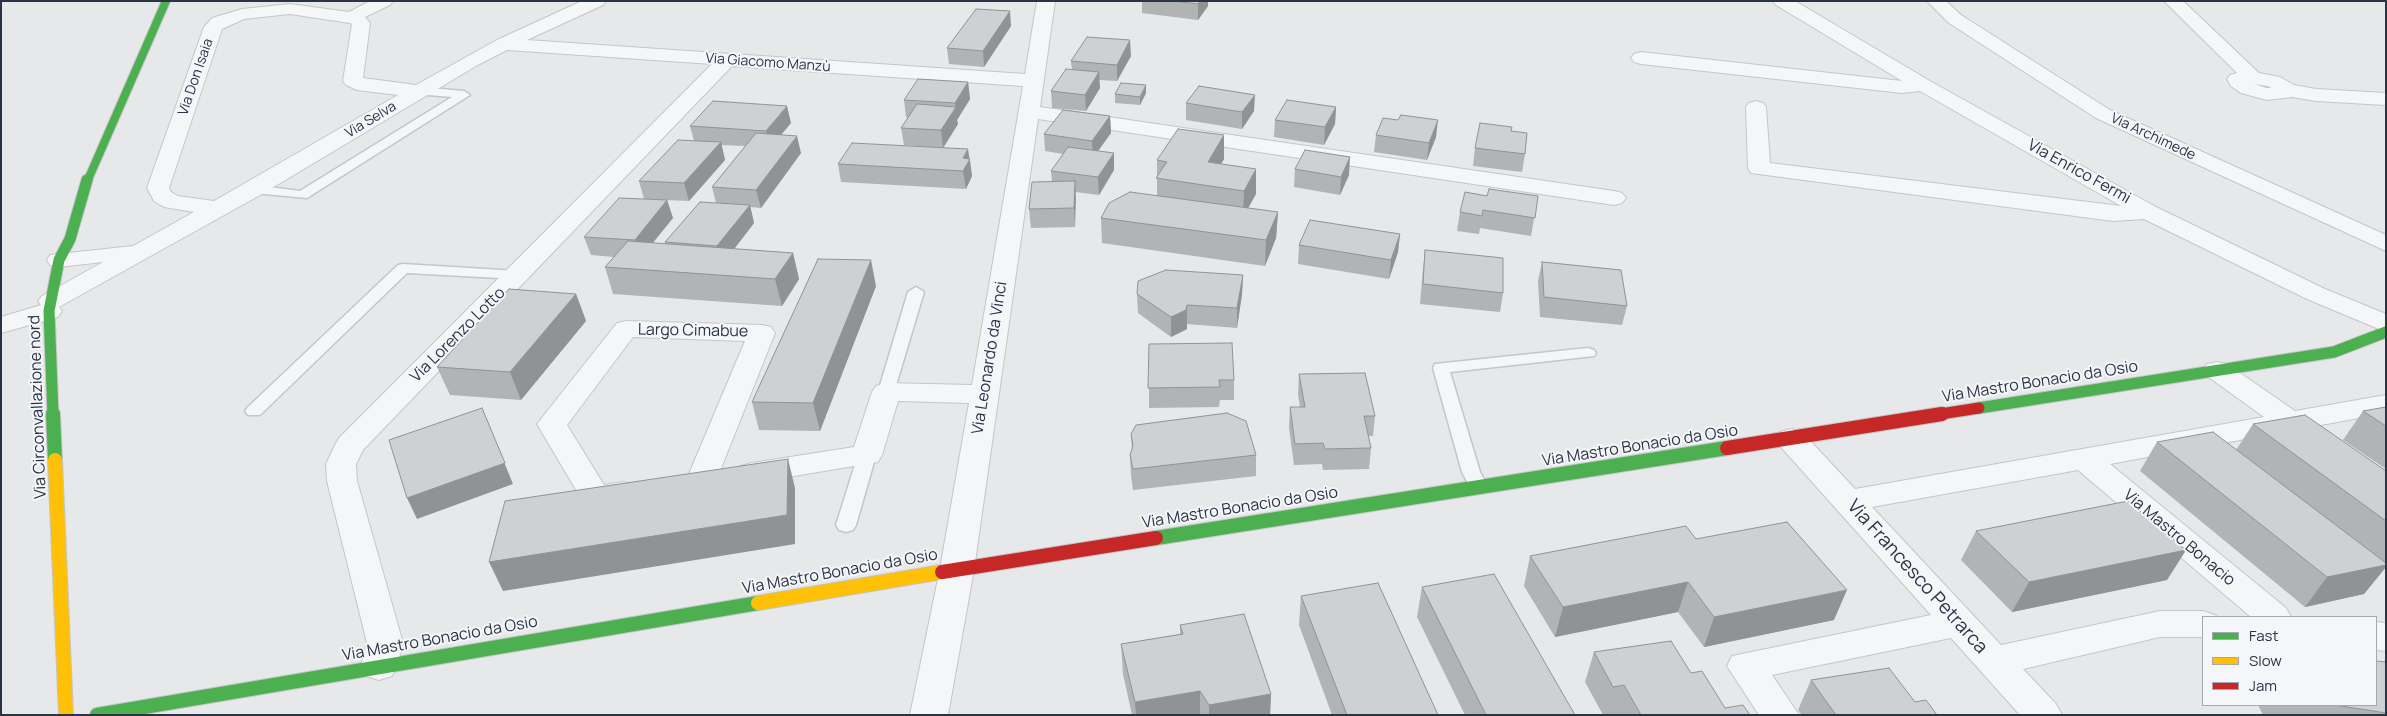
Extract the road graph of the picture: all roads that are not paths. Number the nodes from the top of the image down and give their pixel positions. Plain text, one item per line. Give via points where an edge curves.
1 (166, 1) edge
2 (384, 1) edge
3 (597, 1) edge
4 (1046, 1) edge
5 (1782, 1) edge
6 (1936, 1) edge
7 (2173, 1) edge
8 (352, 17) junction
9 (502, 44) junction
10 (1641, 58) dead end
11 (726, 61) junction
12 (1034, 81) junction
13 (1923, 85) junction
14 (419, 91) junction
15 (2386, 99) edge
16 (1756, 107) dead end
17 (1029, 112) junction
18 (254, 189) junction
19 (1614, 198) dead end
20 (218, 208) junction
21 (2148, 212) junction
22 (2386, 244) edge
23 (150, 248) junction
24 (58, 260) junction
25 (518, 275) junction
26 (916, 292) dead end
27 (50, 306) junction
28 (2386, 324) edge
29 (1, 325) edge
30 (2386, 332) edge
31 (1588, 353) dead end
32 (2217, 370) junction
33 (886, 392) junction
34 (984, 394) junction
35 (2386, 404) edge
36 (254, 412) dead end
37 (2291, 422) junction
38 (1791, 439) junction
39 (867, 455) junction
40 (2085, 459) junction
41 (701, 481) junction
42 (1478, 487) junction
43 (1848, 502) junction
44 (846, 525) dead end
45 (957, 569) junction
46 (2273, 616) edge
47 (1959, 623) junction
48 (2202, 624) edge
49 (1995, 662) junction
50 (378, 666) junction
51 (66, 715) edge
52 (97, 715) edge
53 (929, 715) edge
54 (1780, 715) edge
55 (2043, 715) edge

1 - 24 street, Via Circonvallazione nord via 108,130 77,210 70,239
2 - 8 street
3 - 9 street, Via Selva
4 - 12 street, Via Leonardo da Vinci
5 - 13 street, Via Enrico Fermi
6 - 22 street, Via Archimede via 1955,19 2103,114
7 - 15 street via 2252,77 2273,81 2288,90 2316,95
8 - 14 street via 361,23 353,81 364,86
8 - 20 street, Via Don Isaia via 290,9 250,12 229,17 213,27 159,182 162,196 172,202
9 - 11 street, Via Giacomo Manzù
9 - 14 street, Via Selva
10 - 13 street via 1902,87
11 - 12 street, Via Giacomo Manzù
11 - 25 street, Via Lorenzo Lotto
12 - 17 street, Via Leonardo da Vinci
13 - 21 street, Via Enrico Fermi
14 - 18 street, Via Selva
14 - 18 lane via 464,95 302,195
16 - 21 street via 1758,168 2114,214
17 - 19 street
17 - 34 street, Via Leonardo da Vinci
18 - 20 street, Via Selva
20 - 23 street, Via Selva
21 - 28 street, Via Enrico Fermi via 2316,294
23 - 24 street, Via Selva
23 - 27 street, Via Selva
24 - 27 street, Via Circonvallazione nord
25 - 36 lane via 403,268
25 - 50 street, Via Lorenzo Lotto via 350,445 341,464 342,481 385,643
26 - 33 lane
27 - 29 street, Via Selva
27 - 51 street, Via Circonvallazione nord
30 - 32 street, Via Mastro Bonacio da Osio via 2334,352
31 - 42 lane via 1441,368
32 - 37 street
32 - 38 street, Via Mastro Bonacio da Osio
33 - 34 street
33 - 39 street
34 - 45 street, Via Leonardo da Vinci
35 - 37 street
37 - 40 street
38 - 42 street, Via Mastro Bonacio da Osio
38 - 43 street, Via Francesco Petrarca
39 - 41 street, Largo Cimabue
39 - 44 lane
40 - 43 street
40 - 46 street, Via Mastro Bonacio
41 - 41 street, Largo Cimabue via 596,497 552,424 626,329 762,333
42 - 45 street, Via Mastro Bonacio da Osio
43 - 47 street, Via Francesco Petrarca
45 - 50 street, Via Mastro Bonacio da Osio
45 - 53 street, Via Leonardo da Vinci
47 - 49 street, Via Francesco Petrarca
47 - 54 street via 1745,666
48 - 49 street via 2160,624
49 - 55 street, Via Francesco Petrarca
50 - 52 street, Via Mastro Bonacio da Osio

